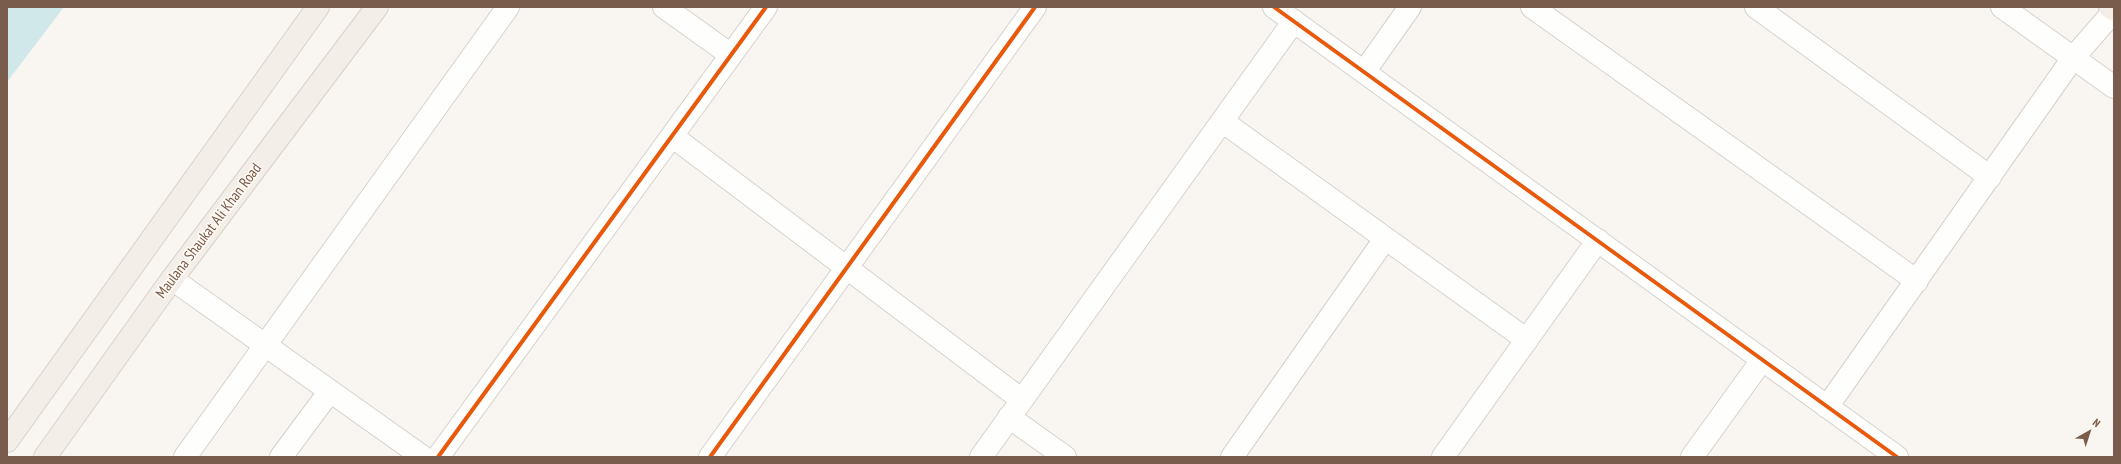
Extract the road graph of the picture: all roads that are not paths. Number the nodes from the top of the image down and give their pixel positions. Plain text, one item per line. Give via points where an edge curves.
1 (318, 7) edge
2 (377, 7) edge
3 (508, 7) edge
4 (664, 7) edge
5 (766, 7) edge
6 (1035, 7) edge
7 (1274, 7) edge
8 (1410, 7) edge
9 (1532, 7) edge
10 (1756, 7) edge
11 (2002, 7) edge
12 (2110, 7) edge
13 (2114, 11) edge
14 (1294, 21) junction
15 (731, 55) junction
16 (2073, 58) junction
17 (1364, 72) junction
18 (2114, 87) edge
19 (1222, 121) junction
20 (672, 136) junction
21 (1990, 177) junction
22 (1385, 239) junction
23 (1598, 240) junction
24 (847, 267) junction
25 (172, 279) junction
26 (1917, 281) junction
27 (1527, 340) junction
28 (266, 346) junction
29 (1762, 360) junction
30 (330, 391) junction
31 (1828, 407) junction
32 (1016, 409) junction
33 (7, 441) edge
34 (45, 457) edge
35 (185, 457) edge
36 (281, 457) edge
37 (423, 457) edge
38 (438, 457) edge
39 (710, 457) edge
40 (981, 457) edge
41 (1065, 457) edge
42 (1232, 457) edge
43 (1443, 457) edge
44 (1692, 457) edge
45 (1897, 457) edge

1 - 33 main road
2 - 25 main road, Maulana Shaukat Ali Khan Road
3 - 28 street
4 - 15 street
5 - 15 street
6 - 24 street
7 - 14 street
8 - 17 street
9 - 26 street
10 - 21 street
11 - 16 street
12 - 13 main road
13 - 16 street
14 - 17 street
14 - 19 street
15 - 20 street
16 - 18 street
16 - 21 street
17 - 23 street
19 - 22 street
19 - 32 street
20 - 24 street
20 - 38 street
21 - 26 street
22 - 27 street
22 - 42 street
23 - 27 street
23 - 29 street
24 - 32 street
24 - 39 street
25 - 28 street
25 - 34 main road, Maulana Shaukat Ali Khan Road
26 - 31 street
27 - 43 street
28 - 30 street
28 - 35 street
29 - 31 street
29 - 44 street
30 - 36 street
30 - 37 street
31 - 45 street
32 - 40 street
32 - 41 street

